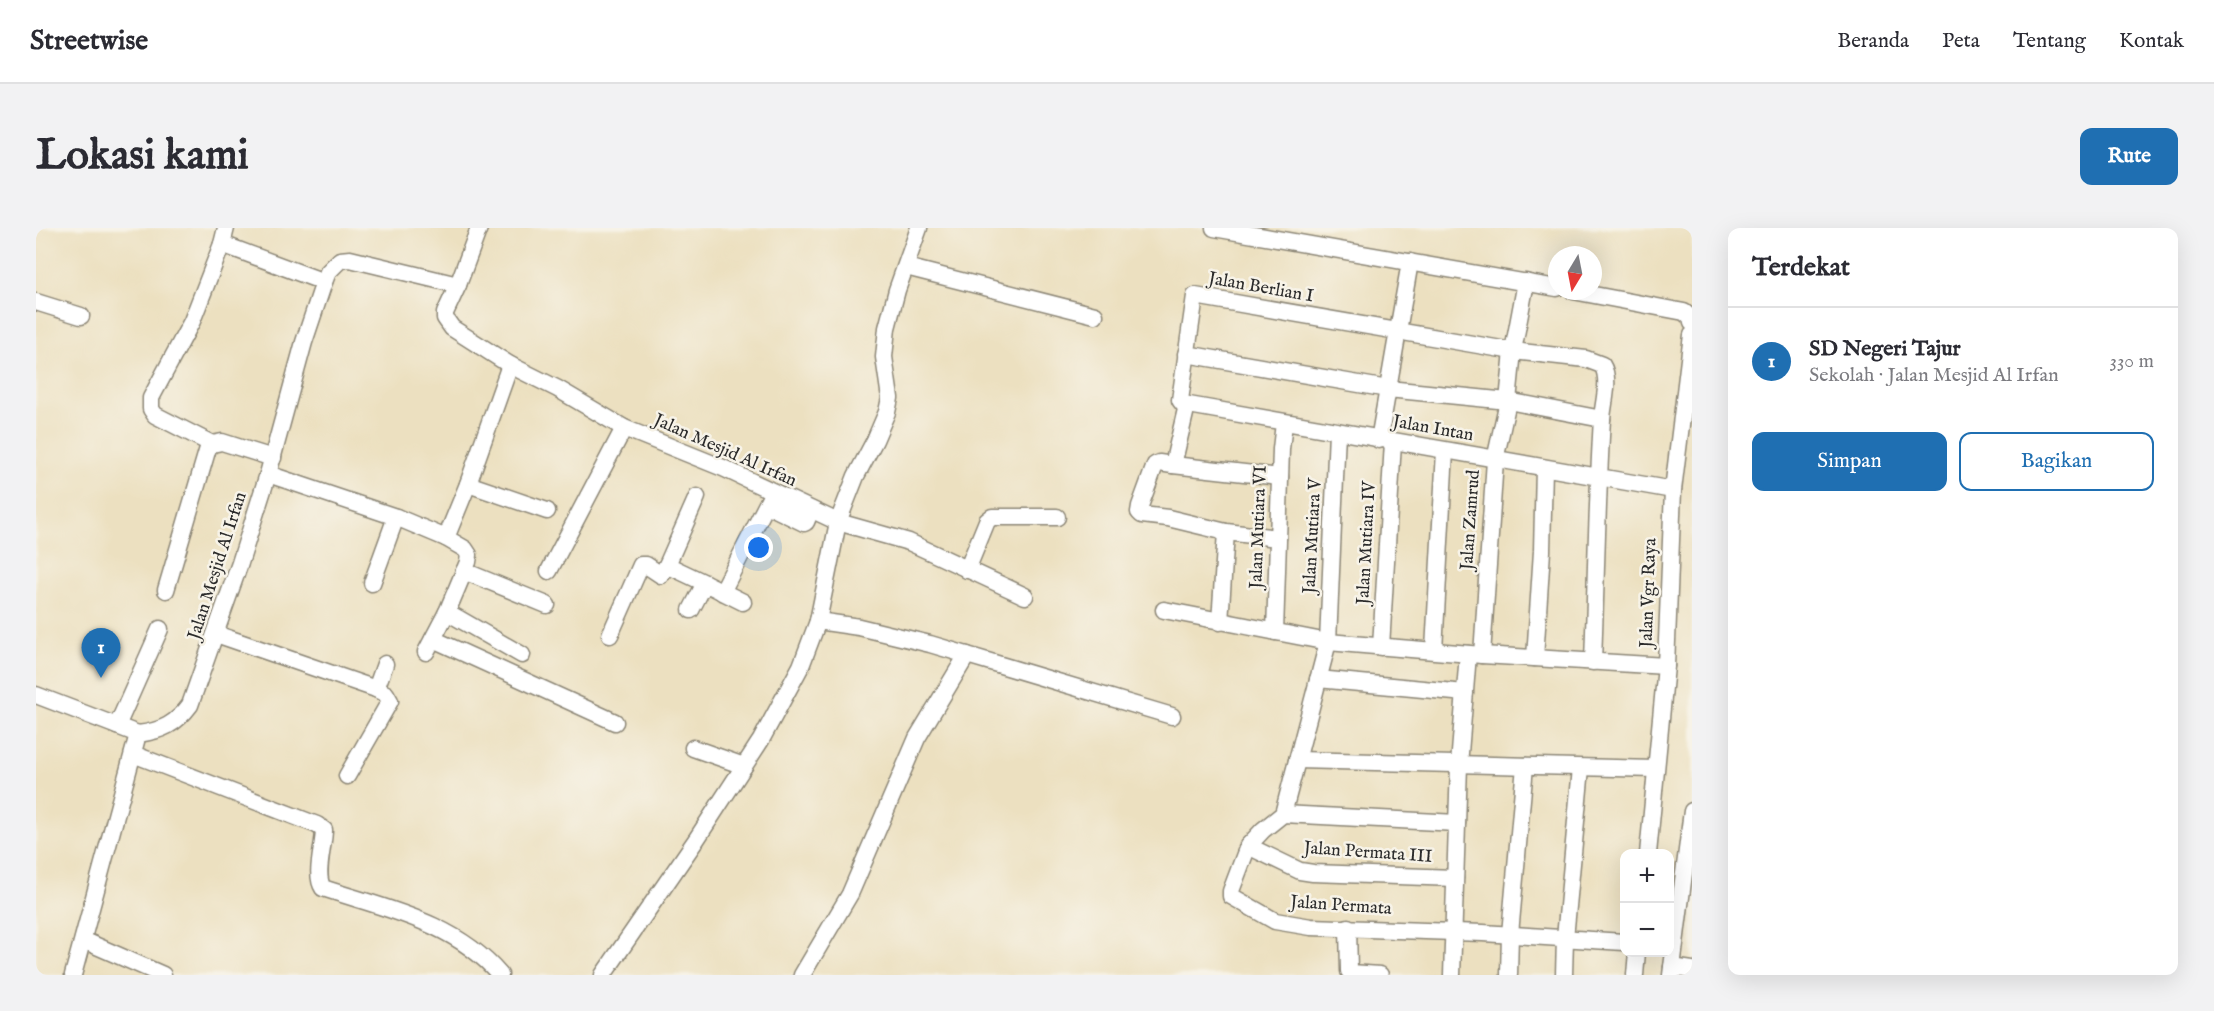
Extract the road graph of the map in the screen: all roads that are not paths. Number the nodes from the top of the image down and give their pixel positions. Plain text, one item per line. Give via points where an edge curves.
1 (478, 228) edge
2 (919, 228) edge
3 (1214, 228) edge
4 (1286, 234) edge
5 (224, 236) edge
6 (1410, 262) junction
7 (906, 267) junction
8 (324, 282) junction
9 (1526, 282) junction
10 (458, 285) junction
11 (1548, 286) edge
12 (1602, 296) edge
13 (36, 302) edge
14 (1095, 315) dead end
15 (81, 316) dead end
16 (1692, 323) edge
17 (1398, 331) junction
18 (1692, 335) edge
19 (1514, 351) junction
20 (1186, 354) junction
21 (510, 365) junction
22 (1388, 389) junction
23 (1508, 401) junction
24 (1187, 405) junction
25 (1602, 419) junction
26 (1284, 423) junction
27 (624, 428) junction
28 (1337, 432) junction
29 (1386, 441) junction
30 (212, 444) junction
31 (1445, 452) junction
32 (273, 458) junction
33 (1495, 460) junction
34 (1173, 465) junction
35 (1544, 468) junction
36 (268, 474) junction
37 (1280, 477) junction
38 (1601, 478) junction
39 (468, 484) junction
40 (1673, 490) junction
41 (697, 497) dead end
42 (770, 499) junction
43 (547, 511) dead end
44 (396, 517) junction
45 (1057, 517) dead end
46 (838, 522) junction
47 (1226, 532) junction
48 (446, 538) junction
49 (1278, 538) junction
50 (667, 565) junction
51 (967, 570) junction
52 (464, 571) junction
53 (549, 571) dead end
54 (705, 583) junction
55 (372, 584) dead end
56 (166, 590) dead end
57 (722, 592) junction
58 (1025, 596) dead end
59 (744, 602) dead end
60 (547, 605) dead end
61 (692, 610) dead end
62 (1164, 610) dead end
63 (447, 612) junction
64 (818, 621) junction
65 (1220, 622) junction
66 (160, 629) dead end
67 (1275, 632) junction
68 (216, 634) junction
69 (610, 635) dead end
70 (1328, 642) junction
71 (1381, 647) junction
72 (1434, 650) junction
73 (522, 655) dead end
74 (967, 655) junction
75 (1475, 655) junction
76 (1534, 658) junction
77 (1593, 662) junction
78 (385, 664) dead end
79 (1666, 666) junction
80 (1318, 679) junction
81 (375, 689) junction
82 (1465, 693) junction
83 (36, 695) edge
84 (1172, 716) dead end
85 (615, 722) dead end
86 (117, 726) junction
87 (138, 734) junction
88 (693, 748) dead end
89 (133, 754) junction
90 (1297, 760) junction
91 (1459, 765) junction
92 (744, 766) junction
93 (1525, 766) junction
94 (1581, 768) junction
95 (1655, 770) junction
96 (347, 776) dead end
97 (1692, 811) edge
98 (1283, 814) junction
99 (1457, 823) junction
100 (1248, 846) junction
101 (1648, 849) edge
102 (1455, 878) junction
103 (1348, 927) junction
104 (1454, 932) junction
105 (1510, 934) junction
106 (1565, 938) junction
107 (82, 940) junction
108 (1620, 942) edge
109 (1637, 957) edge
110 (1692, 970) edge
111 (1672, 971) edge
112 (73, 975) edge
113 (163, 975) edge
114 (500, 975) edge
115 (603, 975) edge
116 (802, 975) edge
117 (1380, 975) edge
118 (1452, 975) edge
119 (1509, 975) edge
120 (1564, 975) edge
121 (1635, 975) edge

1 - 10 street, Jalan Mesjid Al Irfan
2 - 7 street
3 - 4 street
4 - 6 street
5 - 8 street
5 - 30 street via 192,321 151,398 155,415
6 - 9 street
6 - 17 street, Jalan Mutiara IV
7 - 14 street
7 - 46 street via 891,309 885,343 890,398 887,412
8 - 10 street, Jalan Mesjid Al Irfan via 333,265 350,259
8 - 32 street, Jalan Mesjid Al Irfan
9 - 11 street
9 - 19 street, Jalan Zamrud
10 - 21 street, Jalan Mesjid Al Irfan via 445,313 447,322
12 - 16 street via 1684,312
13 - 15 street
17 - 19 street
17 - 20 street, Jalan Berlian I via 1195,296
17 - 22 street, Jalan Mutiara IV
18 - 40 street, Jalan Vgr Raya
19 - 23 street, Jalan Zamrud
19 - 25 street via 1586,359 1602,365 1606,375
20 - 22 street
20 - 24 street, Jalan Berlian I via 1180,400
21 - 27 street, Jalan Mesjid Al Irfan
21 - 39 street
22 - 23 street
22 - 29 street, Jalan Mutiara IV
23 - 25 street
23 - 33 street, Jalan Zamrud
24 - 26 street, Jalan Intan
24 - 34 street
25 - 38 street
26 - 28 street, Jalan Intan
26 - 37 street, Jalan Mutiara VI
27 - 42 street, Jalan Mesjid Al Irfan via 723,468
27 - 53 street
28 - 29 street, Jalan Intan
28 - 70 street, Jalan Mutiara V
29 - 31 street, Jalan Intan
29 - 71 street, Jalan Mutiara IV
30 - 32 street via 222,442
30 - 56 street via 205,454
31 - 33 street, Jalan Intan
31 - 72 street
32 - 36 street, Jalan Mesjid Al Irfan
33 - 35 street, Jalan Intan
33 - 75 street, Jalan Zamrud
34 - 37 street
34 - 47 street via 1155,465 1139,513
35 - 38 street, Jalan Intan
35 - 76 street
36 - 44 street
36 - 68 street, Jalan Mesjid Al Irfan
37 - 49 street, Jalan Mutiara VI
38 - 40 street, Jalan Intan
38 - 77 street
39 - 43 street
39 - 48 street
40 - 79 street, Jalan Vgr Raya
41 - 50 street
42 - 46 street, Jalan Mesjid Al Irfan
42 - 57 street
44 - 48 street
44 - 55 street
45 - 51 street via 992,517
46 - 51 street, Jalan Mesjid Al Irfan via 909,542
46 - 64 street
47 - 49 street
47 - 65 street
48 - 52 street via 469,555
49 - 67 street, Jalan Mutiara VI
50 - 54 street
50 - 69 street via 661,575 641,565
51 - 58 street, Jalan Mesjid Al Irfan
52 - 60 street
52 - 63 street
54 - 57 street
54 - 61 street
57 - 59 street
62 - 65 street
63 - 73 street
63 - 85 street via 430,646
64 - 74 street via 859,627
64 - 92 street via 792,686
65 - 67 street
66 - 86 street
67 - 70 street
68 - 81 street
68 - 87 street, Jalan Mesjid Al Irfan via 190,705 183,714 156,732
70 - 71 street
70 - 80 street
71 - 72 street
72 - 75 street
74 - 84 street
74 - 116 street via 917,738 850,894
75 - 76 street
75 - 82 street, Jalan Zamrud
76 - 77 street
77 - 79 street
78 - 81 street
79 - 95 street, Jalan Vgr Raya
80 - 82 street
80 - 90 street
81 - 96 street via 390,701
82 - 91 street, Jalan Zamrud
83 - 86 street
86 - 87 street
87 - 89 street
88 - 92 street
89 - 107 street
89 - 114 street via 317,825 324,830 320,874 323,888 448,932 482,956
90 - 91 street
90 - 98 street
91 - 93 street
91 - 99 street, Jalan Zamrud
92 - 115 street
93 - 94 street
93 - 105 street
94 - 95 street
94 - 106 street
95 - 101 street, Jalan Vgr Raya
97 - 111 street
98 - 99 street
98 - 100 street, Jalan Permata
99 - 102 street, Jalan Zamrud
100 - 102 street, Jalan Permata III via 1300,871
100 - 103 street, Jalan Permata via 1230,891 1234,899 1275,921 1311,927
102 - 104 street, Jalan Zamrud
103 - 104 street, Jalan Permata
103 - 117 street via 1349,971
104 - 105 street, Jalan Permata
104 - 118 street, Jalan Zamrud
105 - 106 street, Jalan Permata
105 - 119 street
106 - 108 street, Jalan Permata
106 - 120 street
107 - 112 street
107 - 113 street
109 - 121 street
110 - 111 street

